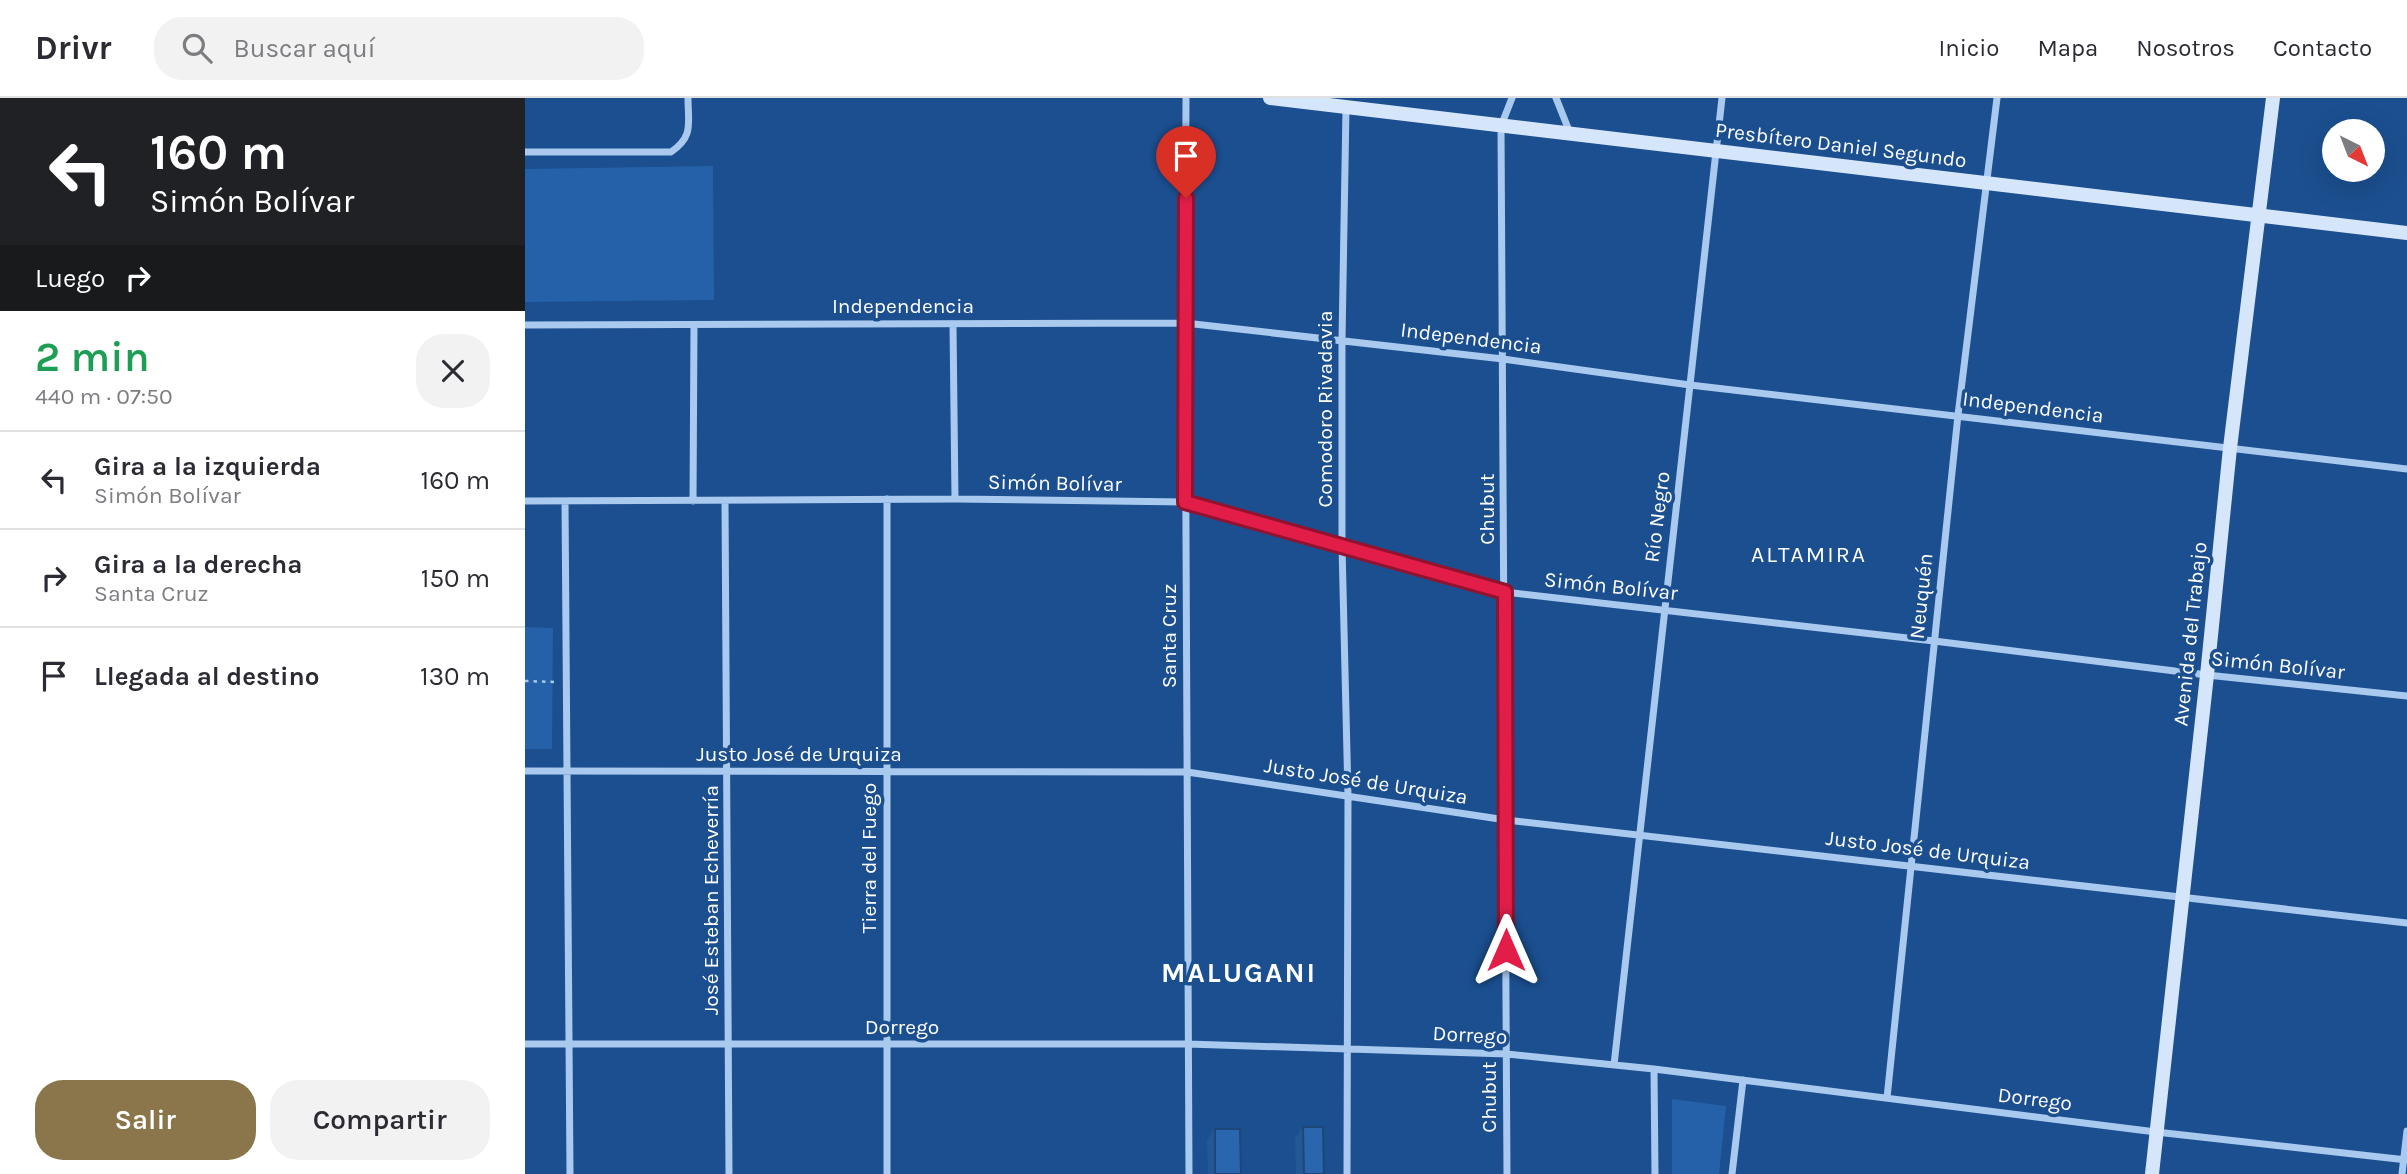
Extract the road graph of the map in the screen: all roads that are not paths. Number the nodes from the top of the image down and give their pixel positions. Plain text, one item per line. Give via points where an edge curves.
1 (688, 98) edge
2 (1186, 98) edge
3 (1270, 98) edge
4 (1512, 98) edge
5 (1556, 98) edge
6 (1722, 98) edge
7 (1997, 98) edge
8 (2273, 98) edge
9 (1346, 107) junction
10 (1501, 126) junction
11 (1571, 134) junction
12 (1716, 151) junction
13 (525, 152) edge
14 (1986, 184) junction
15 (2259, 215) junction
16 (2407, 233) edge
17 (1185, 323) junction
18 (953, 324) junction
19 (694, 325) junction
20 (525, 326) edge
21 (1342, 341) junction
22 (1503, 359) junction
23 (1690, 385) junction
24 (1958, 415) junction
25 (2230, 448) junction
26 (2407, 469) edge
27 (887, 499) junction
28 (955, 499) junction
29 (525, 501) edge
30 (565, 501) junction
31 (693, 501) junction
32 (725, 501) junction
33 (1185, 502) junction
34 (1342, 546) junction
35 (1505, 592) junction
36 (1664, 609) junction
37 (1934, 640) junction
38 (2207, 675) junction
39 (2407, 696) edge
40 (525, 771) edge
41 (566, 771) junction
42 (728, 772) junction
43 (886, 772) junction
44 (1187, 772) junction
45 (1348, 796) junction
46 (1506, 820) junction
47 (1640, 835) junction
48 (1911, 865) junction
49 (2182, 898) junction
50 (2407, 922) edge
51 (525, 1044) edge
52 (570, 1044) junction
53 (729, 1044) junction
54 (887, 1044) junction
55 (1188, 1044) junction
56 (1346, 1048) junction
57 (1507, 1054) junction
58 (1614, 1065) junction
59 (1654, 1069) junction
60 (1743, 1080) junction
61 (1887, 1098) junction
62 (2156, 1132) junction
63 (2407, 1132) edge
64 (2405, 1160) edge
65 (570, 1174) edge
66 (729, 1174) edge
67 (887, 1174) edge
68 (1189, 1174) edge
69 (1347, 1174) edge
70 (1507, 1174) edge
71 (1655, 1174) edge
72 (1732, 1174) edge
73 (2152, 1174) edge
74 (2402, 1174) edge

1 - 13 street via 688,134 671,152
2 - 17 street, Santa Cruz
3 - 9 main road, Presbítero Daniel Segundo
4 - 10 street, Chubut
5 - 11 street
6 - 12 street, Río Negro
7 - 14 street, Neuquén
8 - 15 main road, Avenida del Trabajo
9 - 10 main road, Presbítero Daniel Segundo
9 - 21 street, Comodoro Rivadavia
10 - 11 main road, Presbítero Daniel Segundo
10 - 22 street, Chubut
11 - 12 main road, Presbítero Daniel Segundo
12 - 14 main road, Presbítero Daniel Segundo
12 - 23 street, Río Negro
14 - 15 main road, Presbítero Daniel Segundo
14 - 24 street, Neuquén
15 - 16 main road, Presbítero Daniel Segundo
15 - 25 main road, Avenida del Trabajo
17 - 18 street, Independencia
17 - 21 street, Independencia
17 - 33 street, Santa Cruz
18 - 19 street, Independencia
18 - 28 street
19 - 20 street, Independencia
19 - 31 street
21 - 22 street, Independencia
21 - 34 street, Comodoro Rivadavia
22 - 23 street, Independencia
22 - 35 street, Chubut
23 - 24 street, Independencia
23 - 36 street, Río Negro
24 - 25 street, Independencia
24 - 37 street, Neuquén
25 - 26 street, Independencia
25 - 38 main road, Avenida del Trabajo
27 - 28 street, Simón Bolívar
27 - 32 street, Simón Bolívar
27 - 43 street, Tierra del Fuego
28 - 33 street, Simón Bolívar
29 - 30 street, Simón Bolívar
30 - 31 street, Simón Bolívar
30 - 41 street
31 - 32 street, Simón Bolívar
32 - 42 street, José Esteban Echeverría
33 - 34 street, Simón Bolívar
33 - 44 street, Santa Cruz
34 - 35 street, Simón Bolívar
34 - 45 street, Comodoro Rivadavia
35 - 36 street, Simón Bolívar
35 - 46 street, Chubut
36 - 37 street, Simón Bolívar
36 - 47 street, Río Negro
37 - 38 street, Simón Bolívar
37 - 48 street, Neuquén
38 - 39 street, Simón Bolívar
38 - 49 main road, Avenida del Trabajo
40 - 41 street, Justo José de Urquiza
41 - 42 street, Justo José de Urquiza
41 - 52 street
42 - 43 street, Justo José de Urquiza
42 - 53 street, José Esteban Echeverría
43 - 44 street, Justo José de Urquiza
43 - 54 street, Tierra del Fuego
44 - 45 street, Justo José de Urquiza
44 - 55 street, Santa Cruz
45 - 46 street, Justo José de Urquiza
45 - 56 street, Comodoro Rivadavia
46 - 47 street, Justo José de Urquiza
46 - 57 street, Chubut
47 - 48 street, Justo José de Urquiza
47 - 58 street, Río Negro
48 - 49 street, Justo José de Urquiza
48 - 61 street, Neuquén
49 - 50 street, Justo José de Urquiza
49 - 62 main road, Avenida del Trabajo
51 - 52 street, Dorrego
52 - 53 street, Dorrego
52 - 65 street
53 - 54 street, Dorrego
53 - 66 street, José Esteban Echeverría
54 - 55 street, Dorrego
54 - 67 street, Tierra del Fuego
55 - 56 street, Dorrego
55 - 68 street, Santa Cruz
56 - 57 street, Dorrego
56 - 69 street, Comodoro Rivadavia
57 - 58 street, Dorrego
57 - 70 street, Chubut
58 - 59 street, Dorrego
59 - 60 street, Dorrego
59 - 71 street
60 - 61 street, Dorrego
60 - 72 street
61 - 62 street, Dorrego
62 - 64 street, Dorrego
62 - 73 main road, Avenida del Trabajo
63 - 64 street
64 - 74 street

